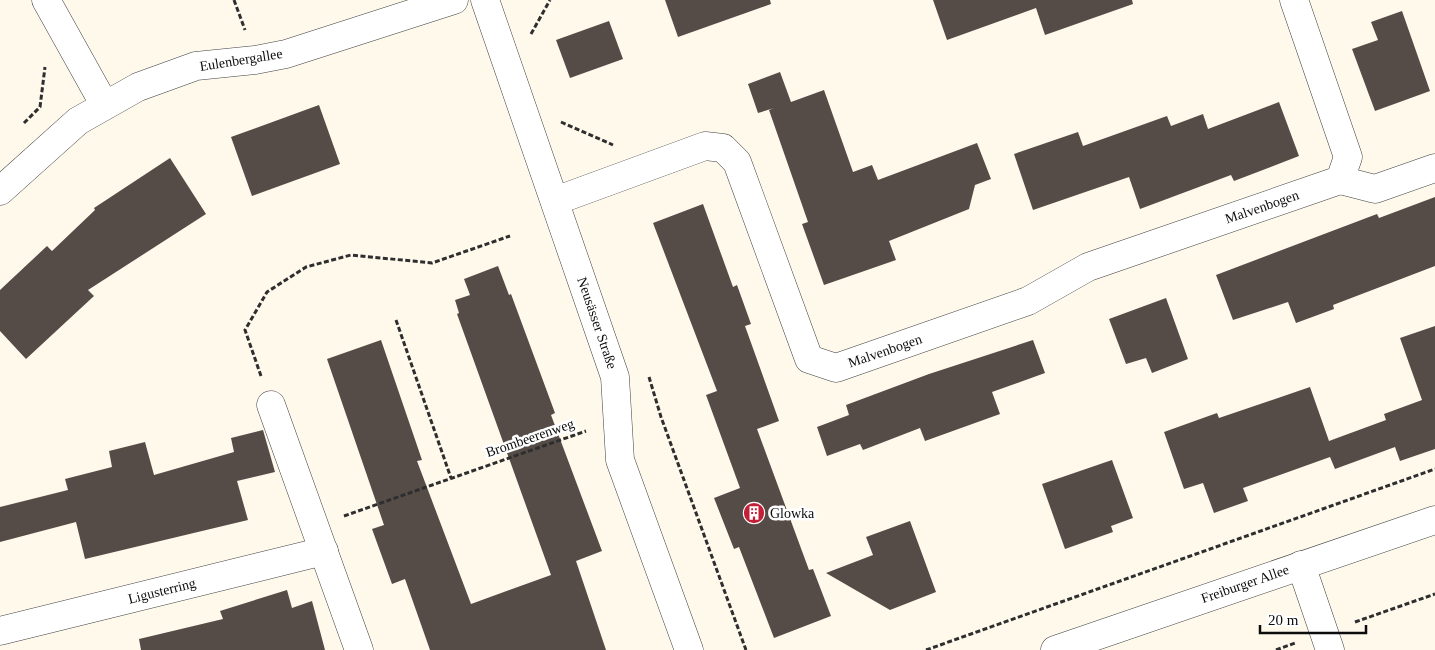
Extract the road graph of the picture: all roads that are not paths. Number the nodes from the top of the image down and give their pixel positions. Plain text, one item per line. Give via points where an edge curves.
1 (46, 0) edge
2 (454, 0) edge
3 (485, 0) edge
4 (1294, 0) edge
5 (104, 104) junction
6 (1435, 168) edge
7 (1340, 180) junction
8 (0, 191) edge
9 (555, 201) junction
10 (271, 405) road end
11 (1435, 520) edge
12 (324, 551) junction
13 (1301, 565) junction
14 (0, 631) edge
15 (359, 650) edge
16 (689, 650) edge
17 (1055, 650) edge
18 (1330, 650) edge

1 - 5 street
2 - 5 street, Eulenbergallee via 286,54 196,66 138,87
3 - 9 street, Neusässer Straße
4 - 7 street via 1348,157
5 - 8 street, Eulenbergallee via 78,121
6 - 7 street via 1375,189
7 - 9 street, Malvenbogen via 1088,267 1028,301 836,368 809,359 737,162 723,148 705,146
9 - 16 street, Neusässer Straße via 615,377 620,460
10 - 12 street
11 - 13 street, Freiburger Allee
12 - 14 street, Ligusterring
12 - 15 street
13 - 17 street, Freiburger Allee
13 - 18 street

